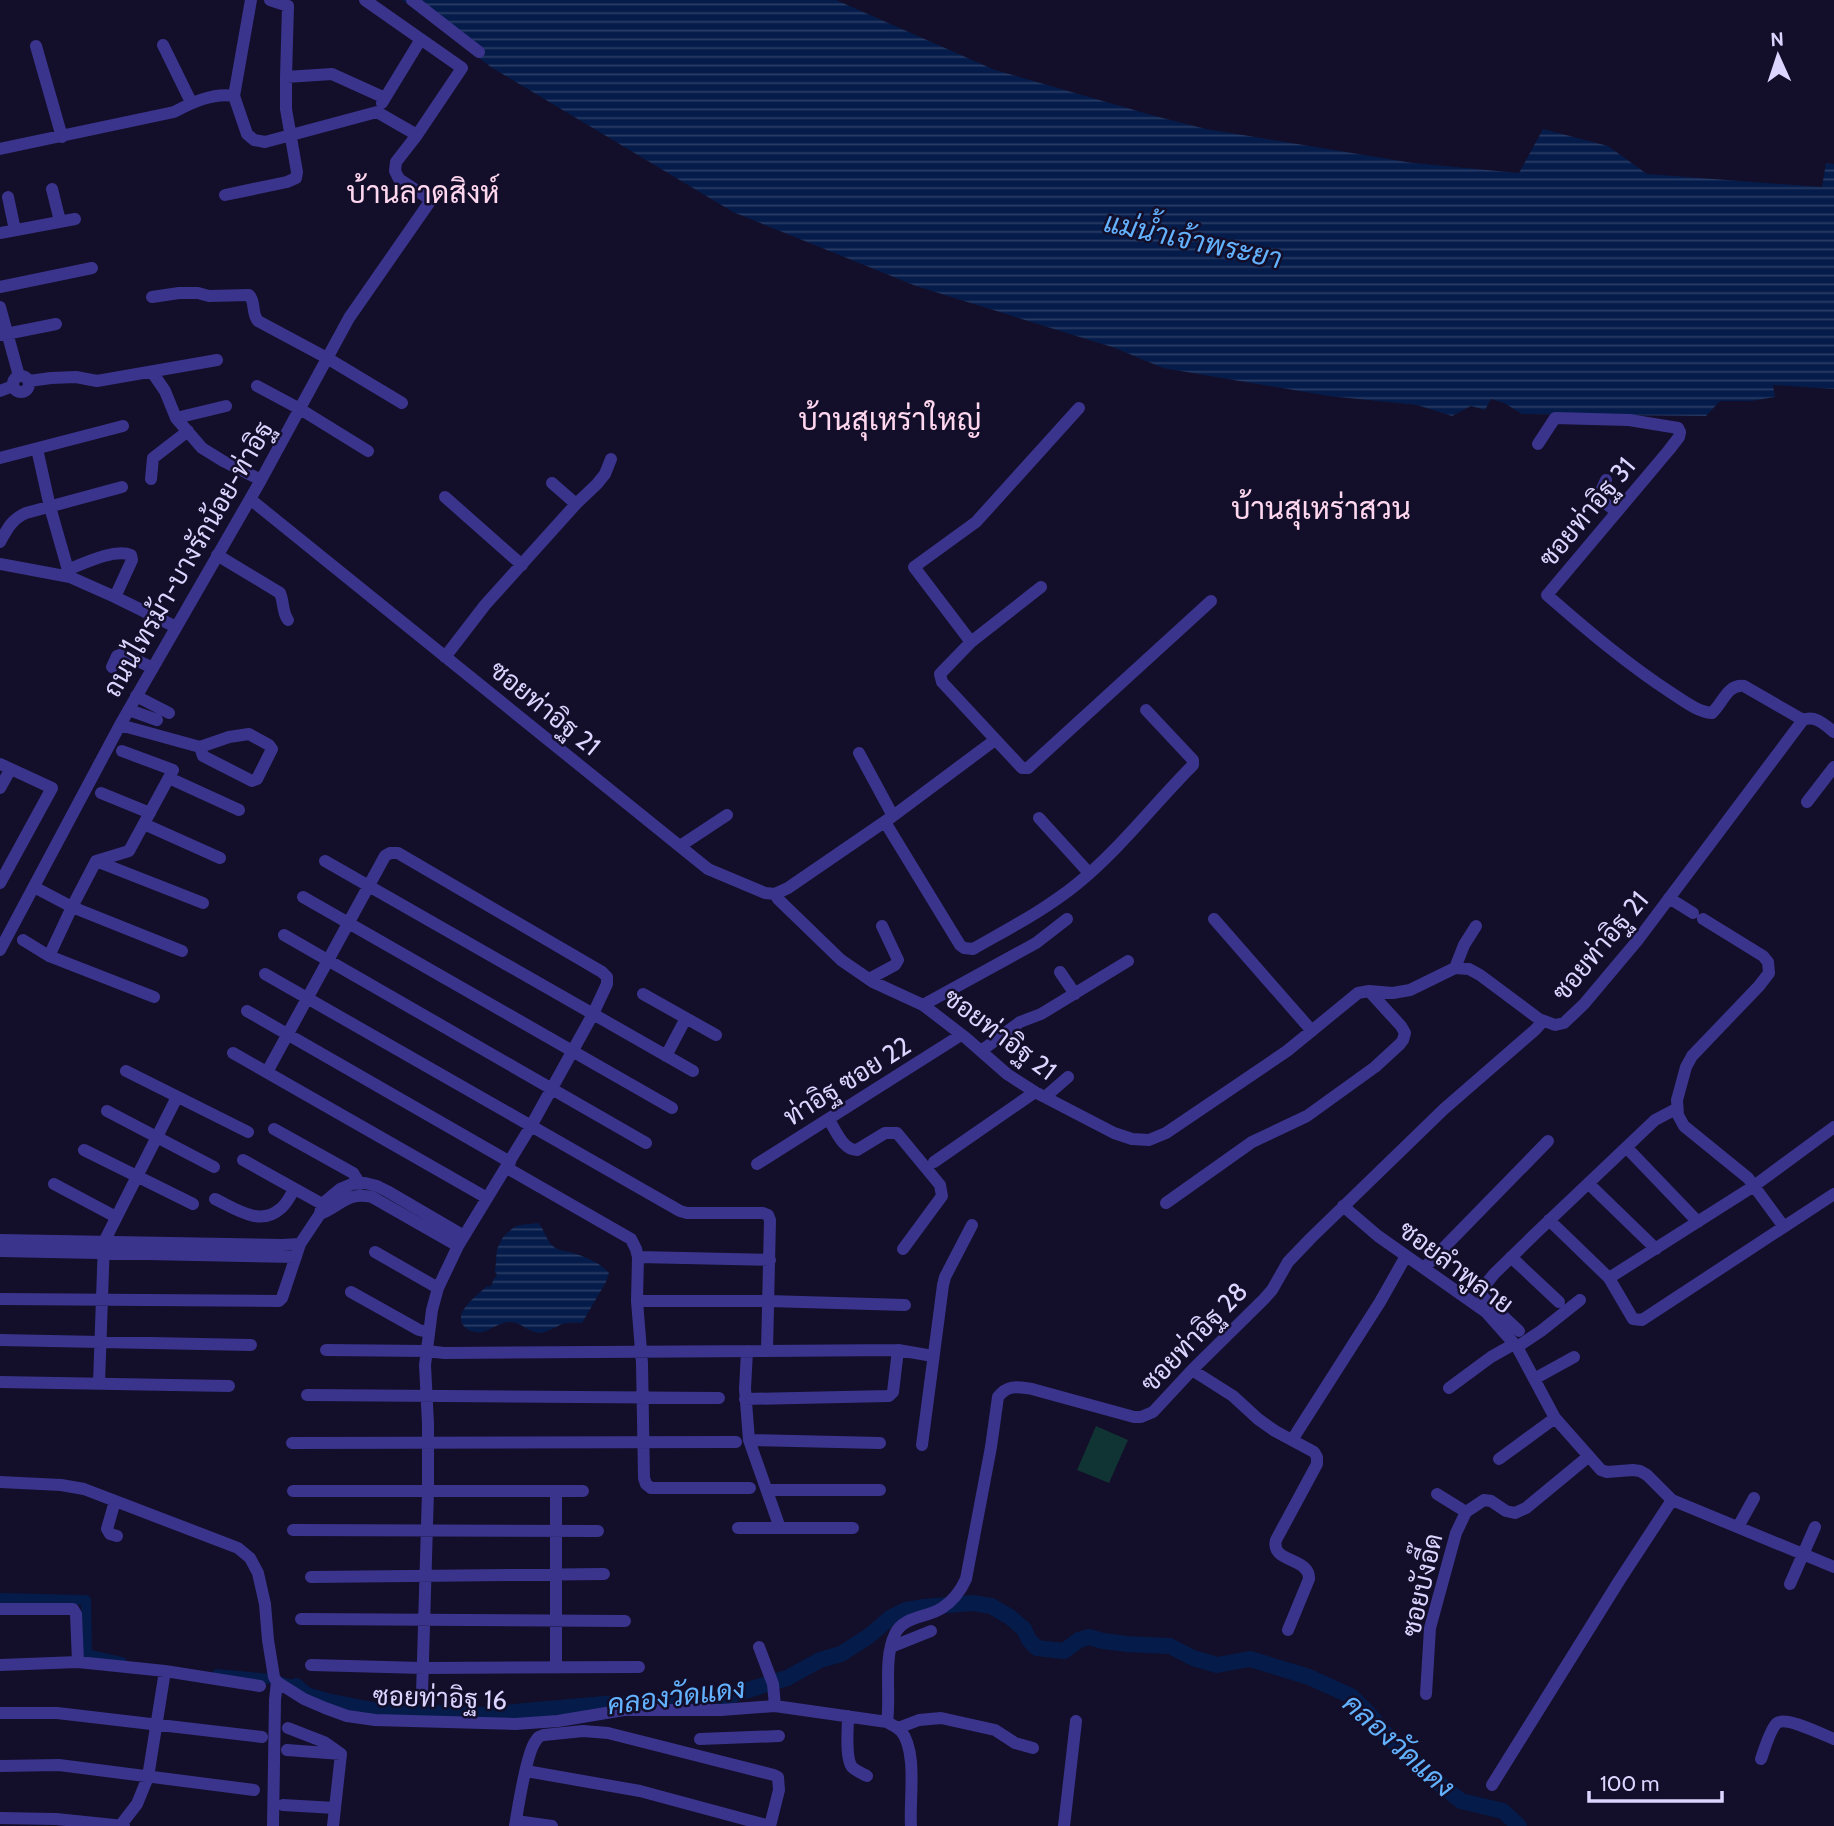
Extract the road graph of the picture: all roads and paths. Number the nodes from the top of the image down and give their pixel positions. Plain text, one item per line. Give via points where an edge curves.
1 (251, 0) edge
2 (270, 0) edge
3 (365, 0) edge
4 (412, 0) edge
5 (421, 39) junction
6 (163, 45) dead end
7 (36, 46) dead end
8 (478, 52) dead end
9 (286, 77) junction
10 (234, 96) junction
11 (386, 98) junction
12 (191, 102) junction
13 (377, 112) junction
14 (290, 135) junction
15 (416, 135) junction
16 (62, 137) junction
17 (0, 149) edge
18 (52, 189) dead end
19 (225, 195) dead end
20 (8, 197) dead end
21 (75, 219) dead end
22 (60, 221) junction
23 (15, 230) junction
24 (0, 233) edge
25 (92, 268) dead end
26 (0, 286) edge
27 (152, 297) dead end
28 (0, 307) edge
29 (56, 324) dead end
30 (4, 335) edge
31 (327, 358) junction
32 (217, 360) dead end
33 (152, 372) junction
34 (20, 381) junction
35 (257, 386) dead end
36 (0, 391) edge
37 (402, 403) dead end
38 (226, 407) dead end
39 (1079, 408) dead end
40 (300, 409) junction
41 (176, 418) junction
42 (123, 426) dead end
43 (188, 431) junction
44 (1538, 444) dead end
45 (37, 449) junction
46 (368, 451) dead end
47 (0, 458) edge
48 (611, 459) dead end
49 (151, 479) dead end
50 (261, 480) junction
51 (1606, 480) dead end
52 (552, 483) dead end
53 (122, 487) dead end
54 (445, 497) dead end
55 (250, 499) junction
56 (576, 504) junction
57 (50, 507) junction
58 (1617, 512) junction
59 (0, 542) edge
60 (217, 555) junction
61 (0, 564) edge
62 (522, 565) junction
63 (68, 573) junction
64 (1041, 587) dead end
65 (115, 597) junction
66 (1211, 601) dead end
67 (288, 620) dead end
68 (176, 627) junction
69 (971, 642) junction
70 (445, 657) junction
71 (112, 667) dead end
72 (153, 668) junction
73 (136, 696) junction
74 (129, 710) junction
75 (1146, 710) dead end
76 (169, 713) dead end
77 (157, 720) dead end
78 (1803, 720) junction
79 (120, 725) junction
80 (1834, 732) edge
81 (995, 740) junction
82 (200, 747) junction
83 (122, 751) dead end
84 (859, 753) dead end
85 (1834, 766) edge
86 (5, 767) edge
87 (169, 778) junction
88 (0, 788) edge
89 (101, 793) dead end
90 (1807, 802) dead end
91 (239, 810) dead end
92 (727, 815) dead end
93 (1039, 818) dead end
94 (147, 819) junction
95 (889, 819) junction
96 (680, 846) junction
97 (220, 858) dead end
98 (325, 860) dead end
99 (96, 861) junction
100 (1089, 873) junction
101 (0, 883) edge
102 (370, 886) junction
103 (34, 887) junction
104 (775, 894) junction
105 (303, 897) dead end
106 (1669, 898) junction
107 (203, 903) dead end
108 (72, 907) junction
109 (1067, 919) dead end
110 (1214, 919) dead end
111 (349, 923) junction
112 (882, 926) dead end
113 (1476, 926) dead end
114 (284, 935) dead end
115 (23, 940) dead end
116 (0, 950) edge
117 (181, 951) dead end
118 (49, 956) junction
119 (328, 961) junction
120 (1128, 961) dead end
121 (1455, 968) junction
122 (1060, 972) dead end
123 (265, 974) dead end
124 (869, 979) junction
125 (1369, 990) junction
126 (1075, 993) junction
127 (643, 994) dead end
128 (154, 997) dead end
129 (308, 998) junction
130 (923, 1005) junction
131 (247, 1011) dead end
132 (593, 1014) junction
133 (686, 1018) junction
134 (1543, 1021) junction
135 (1312, 1031) junction
136 (288, 1035) junction
137 (716, 1035) dead end
138 (961, 1035) junction
139 (572, 1051) junction
140 (981, 1051) junction
141 (233, 1054) dead end
142 (666, 1056) junction
143 (126, 1071) dead end
144 (267, 1072) junction
145 (693, 1072) dead end
146 (1069, 1077) dead end
147 (552, 1089) junction
148 (1040, 1094) junction
149 (177, 1097) junction
150 (672, 1108) dead end
151 (1676, 1109) junction
152 (107, 1111) dead end
153 (829, 1120) junction
154 (531, 1126) junction
155 (1834, 1127) edge
156 (274, 1129) dead end
157 (248, 1132) dead end
158 (157, 1137) junction
159 (1548, 1141) dead end
160 (646, 1143) dead end
161 (1627, 1148) junction
162 (84, 1150) dead end
163 (243, 1160) dead end
164 (934, 1163) dead end
165 (757, 1164) dead end
166 (508, 1165) junction
167 (214, 1167) dead end
168 (137, 1176) junction
169 (54, 1184) dead end
170 (360, 1184) junction
171 (1589, 1184) junction
172 (1754, 1186) junction
173 (294, 1190) junction
174 (1834, 1194) edge
175 (487, 1198) junction
176 (215, 1199) dead end
177 (1166, 1203) dead end
178 (193, 1204) dead end
179 (1343, 1206) junction
180 (323, 1210) junction
181 (116, 1217) junction
182 (1549, 1220) junction
183 (1698, 1222) junction
184 (972, 1225) dead end
185 (1784, 1227) junction
186 (0, 1240) edge
187 (461, 1241) junction
188 (300, 1244) junction
189 (103, 1247) junction
190 (904, 1249) dead end
191 (1656, 1249) junction
192 (225, 1250) junction
193 (0, 1251) edge
194 (376, 1252) dead end
195 (1406, 1256) junction
196 (296, 1257) junction
197 (638, 1257) junction
198 (1511, 1257) junction
199 (770, 1260) junction
200 (1424, 1268) junction
201 (1609, 1278) junction
202 (438, 1288) junction
203 (351, 1292) dead end
204 (0, 1298) edge
205 (1580, 1300) dead end
206 (101, 1301) junction
207 (637, 1301) junction
208 (768, 1301) junction
209 (1559, 1302) dead end
210 (905, 1305) dead end
211 (1519, 1331) dead end
212 (428, 1332) junction
213 (0, 1340) edge
214 (100, 1342) junction
215 (251, 1345) dead end
216 (1515, 1346) junction
217 (326, 1350) dead end
218 (898, 1350) junction
219 (427, 1351) junction
220 (747, 1351) junction
221 (767, 1351) junction
222 (640, 1353) junction
223 (933, 1356) junction
224 (1574, 1357) dead end
225 (1192, 1370) junction
226 (1534, 1379) junction
227 (0, 1382) edge
228 (99, 1383) junction
229 (229, 1386) dead end
230 (1449, 1388) dead end
231 (307, 1395) dead end
232 (427, 1397) junction
233 (642, 1397) junction
234 (719, 1398) dead end
235 (745, 1399) junction
236 (1555, 1418) junction
237 (749, 1440) junction
238 (1292, 1440) junction
239 (736, 1442) dead end
240 (292, 1443) dead end
241 (428, 1443) junction
242 (642, 1443) junction
243 (880, 1443) dead end
244 (922, 1445) dead end
245 (1588, 1456) junction
246 (1499, 1459) dead end
247 (0, 1482) edge
248 (750, 1488) dead end
249 (556, 1490) junction
250 (583, 1490) dead end
251 (768, 1490) junction
252 (880, 1490) dead end
253 (293, 1491) dead end
254 (428, 1491) junction
255 (1437, 1494) dead end
256 (1754, 1498) dead end
257 (1672, 1500) junction
258 (115, 1502) junction
259 (1466, 1513) junction
260 (1815, 1527) dead end
261 (738, 1528) dead end
262 (780, 1528) junction
263 (853, 1528) dead end
264 (1738, 1528) junction
265 (293, 1530) dead end
266 (427, 1530) junction
267 (556, 1531) junction
268 (598, 1531) dead end
269 (117, 1536) dead end
270 (1804, 1555) junction
271 (1834, 1567) edge
272 (556, 1574) junction
273 (604, 1574) dead end
274 (426, 1576) junction
275 (311, 1577) dead end
276 (1790, 1584) dead end
277 (0, 1609) edge
278 (301, 1619) dead end
279 (424, 1621) junction
280 (556, 1621) junction
281 (625, 1621) dead end
282 (1288, 1630) dead end
283 (931, 1631) dead end
284 (759, 1647) dead end
285 (891, 1647) junction
286 (78, 1662) junction
287 (0, 1665) edge
288 (310, 1665) dead end
289 (556, 1667) junction
290 (639, 1667) dead end
291 (423, 1668) junction
292 (165, 1671) junction
293 (277, 1682) junction
294 (260, 1686) dead end
295 (422, 1694) dead end
296 (1426, 1694) dead end
297 (775, 1706) junction
298 (0, 1713) edge
299 (848, 1716) junction
300 (1076, 1721) dead end
301 (156, 1724) junction
302 (893, 1725) junction
303 (288, 1728) dead end
304 (779, 1736) dead end
305 (262, 1737) dead end
306 (700, 1739) dead end
307 (717, 1739) junction
308 (1834, 1739) edge
309 (1033, 1748) dead end
310 (287, 1750) dead end
311 (341, 1754) junction
312 (716, 1759) junction
313 (1761, 1759) dead end
314 (0, 1766) edge
315 (526, 1771) junction
316 (867, 1776) dead end
317 (148, 1777) junction
318 (1492, 1785) dead end
319 (254, 1790) dead end
320 (283, 1805) dead end
321 (335, 1808) junction
322 (0, 1818) edge
323 (515, 1823) edge
324 (121, 1826) edge
325 (273, 1826) edge
326 (333, 1826) edge
327 (552, 1826) edge
328 (770, 1826) edge
329 (911, 1826) edge
330 (1064, 1826) edge

1 - 10 street
2 - 9 street via 288,6
3 - 5 street
4 - 8 street
5 - 11 street
5 - 15 street via 462,68
6 - 12 street
7 - 16 street
9 - 11 street via 338,75
9 - 14 street
10 - 12 street
10 - 14 street via 247,134 254,140
11 - 13 street
12 - 16 street via 174,112
13 - 14 street
13 - 15 street
14 - 19 street via 296,178
15 - 31 street, ถนนไทรม้า-บางรักน้อย-ท่าอิฐ via 395,170 412,190 431,200 349,318
16 - 17 street
18 - 22 street
20 - 23 street
21 - 22 street
22 - 23 street
23 - 24 street
25 - 26 street
27 - 31 street via 250,295 258,321
28 - 30 street
29 - 30 street
30 - 34 street
31 - 37 street
31 - 40 street, ถนนไทรม้า-บางรักน้อย-ท่าอิฐ
32 - 33 street
33 - 34 street via 97,381 76,377
33 - 41 street
34 - 36 street
35 - 40 street
38 - 41 street
39 - 69 street via 976,522 914,567
40 - 46 street
40 - 50 street, ถนนไทรม้า-บางรักน้อย-ท่าอิฐ
41 - 43 street
42 - 45 street
43 - 49 street via 153,458
43 - 50 street via 202,448
44 - 58 street, ซอยท่าอิฐ 31 via 1555,418 1629,420 1678,428 1679,437 1670,450
45 - 47 street
45 - 57 street
48 - 56 street via 605,474
50 - 55 street, ถนนไทรม้า-บางรักน้อย-ท่าอิฐ
51 - 58 street via 1599,495
52 - 56 street
53 - 57 street
54 - 62 street
55 - 60 street, ถนนไทรม้า-บางรักน้อย-ท่าอิฐ
55 - 70 street, ซอยท่าอิฐ 21
56 - 62 street
57 - 59 street via 17,517
57 - 63 street
58 - 78 street, ซอยท่าอิฐ 31 via 1547,595 1609,649 1707,713 1717,709 1738,685
60 - 67 street via 279,593
60 - 68 street, ถนนไทรม้า-บางรักน้อย-ท่าอิฐ
61 - 63 street
62 - 70 street
63 - 65 street
63 - 65 street via 90,561 122,552 131,555
64 - 69 street
65 - 68 street
66 - 81 street via 1028,768 1022,768
68 - 72 street, ถนนไทรม้า-บางรักน้อย-ท่าอิฐ
69 - 81 street via 940,674 942,682
70 - 96 street, ซอยท่าอิฐ 21
71 - 72 street via 123,654
72 - 73 street, ถนนไทรม้า-บางรักน้อย-ท่าอิฐ
73 - 74 street, ถนนไทรม้า-บางรักน้อย-ท่าอิฐ
73 - 76 street
74 - 77 street
74 - 79 street, ถนนไทรม้า-บางรักน้อย-ท่าอิฐ
75 - 100 street via 1193,765
78 - 80 street via 1816,719
78 - 106 street, ซอยท่าอิฐ 21
79 - 82 street
79 - 103 street, ถนนไทรม้า-บางรักน้อย-ท่าอิฐ
81 - 95 street
82 - 82 street via 249,734 272,749 252,781 203,756
83 - 87 street via 173,770
84 - 95 street
85 - 90 street
86 - 88 street
86 - 101 street via 52,788
87 - 91 street
87 - 94 street
89 - 94 street
92 - 96 street
93 - 100 street
94 - 97 street
94 - 99 street via 130,851
95 - 100 street via 964,948 973,949 1048,905
95 - 104 street
96 - 104 street, ซอยท่าอิฐ 21 via 708,869
98 - 102 street
99 - 107 street
99 - 108 street
102 - 111 street
102 - 132 street
102 - 132 street via 385,856 398,853 607,976
103 - 108 street
103 - 116 street, ถนนไทรม้า-บางรักน้อย-ท่าอิฐ
104 - 124 street, ซอยท่าอิฐ 21 via 841,960
105 - 111 street
106 - 134 street, ซอยท่าอิฐ 21 via 1572,1017 1559,1025
106 - 151 street via 1763,956 1769,973 1692,1056
108 - 117 street
108 - 118 street
109 - 130 street via 1036,943
110 - 135 street
111 - 119 street
111 - 139 street
112 - 124 street via 898,960
113 - 121 street
114 - 119 street
115 - 118 street
118 - 128 street
119 - 129 street
119 - 147 street
120 - 126 street
121 - 125 street via 1410,990
121 - 134 street, ซอยท่าอิฐ 21 via 1480,975
122 - 126 street
123 - 129 street
124 - 130 street, ซอยท่าอิฐ 21
125 - 135 street, ซอยท่าอิฐ 21 via 1358,993
125 - 177 street via 1401,1026 1404,1040 1307,1116 1252,1142
126 - 140 street via 1020,1022
127 - 133 street
129 - 136 street
129 - 154 street
130 - 138 street, ซอยท่าอิฐ 21
131 - 136 street
132 - 139 street
132 - 142 street
133 - 137 street
133 - 142 street
134 - 179 street, ซอยท่าอิฐ 28
135 - 148 street, ซอยท่าอิฐ 21 via 1166,1133 1149,1140 1114,1133
136 - 144 street
136 - 166 street
138 - 140 street, ซอยท่าอิฐ 21
138 - 153 street, ท่าอิฐ ซอย 22
139 - 147 street
139 - 150 street
140 - 148 street, ซอยท่าอิฐ 21
141 - 144 street
142 - 145 street
143 - 149 street
144 - 175 street
146 - 148 street
147 - 154 street
147 - 160 street
148 - 164 street
149 - 157 street
149 - 158 street
151 - 161 street via 1655,1120
151 - 172 street via 1684,1126
152 - 158 street
153 - 165 street, ท่าอิฐ ซอย 22
153 - 190 street via 852,1150 885,1133 897,1133 943,1189
154 - 166 street
154 - 199 street via 680,1211 763,1213 770,1220
155 - 172 street
156 - 170 street via 353,1173
158 - 167 street
158 - 168 street
159 - 200 street
161 - 171 street
161 - 183 street
162 - 168 street
163 - 173 street
166 - 175 street
166 - 197 street via 631,1239
168 - 178 street
168 - 181 street
169 - 181 street
170 - 180 street via 340,1189
170 - 187 street via 387,1191
171 - 182 street
171 - 191 street
172 - 183 street
172 - 185 street
173 - 176 street via 280,1209 260,1216
173 - 180 street
174 - 185 street
175 - 187 street
179 - 195 street, ซอยลำพูลาย
179 - 225 street, ซอยท่าอิฐ 28 via 1296,1253 1272,1290
180 - 187 street via 354,1196 372,1197
180 - 188 street
181 - 189 street
182 - 198 street
182 - 201 street
183 - 191 street
184 - 223 street via 946,1277
185 - 201 street via 1642,1320 1633,1319
186 - 189 street
187 - 202 street
188 - 192 street
188 - 196 street
189 - 192 street
189 - 193 street
189 - 206 street
191 - 201 street
192 - 196 street
194 - 202 street
195 - 200 street, ซอยลำพูลาย
195 - 238 street
196 - 206 street via 282,1298 274,1302
197 - 199 street
197 - 207 street
198 - 209 street
198 - 211 street via 1481,1292
199 - 208 street
200 - 216 street, ซอยลำพูลาย via 1486,1312
202 - 212 street
203 - 212 street
204 - 206 street
205 - 216 street
206 - 214 street
207 - 208 street
207 - 222 street
208 - 210 street
208 - 221 street
212 - 219 street
213 - 214 street
214 - 215 street
214 - 228 street
216 - 226 street, ซอยลำพูลาย
216 - 230 street via 1491,1357
217 - 219 street
218 - 221 street
218 - 223 street
218 - 235 street via 889,1396
219 - 222 street
219 - 232 street
220 - 221 street
220 - 222 street
220 - 235 street
222 - 233 street
223 - 244 street
224 - 226 street
225 - 238 street
225 - 285 street, ซอยท่าอิฐ 28 via 1153,1412 1141,1417 1024,1388 1003,1390 998,1397 967,1579 940,1610 902,1624
226 - 236 street, ซอยลำพูลาย
227 - 228 street
228 - 229 street
231 - 232 street
232 - 233 street
232 - 241 street
233 - 234 street
233 - 242 street
235 - 237 street
236 - 245 street, ซอยลำพูลาย
236 - 246 street
237 - 243 street
237 - 251 street
238 - 282 street via 1314,1452 1317,1464 1274,1546 1310,1572
239 - 242 street
240 - 241 street
241 - 242 street
241 - 254 street
242 - 248 street via 644,1478 651,1488
245 - 257 street, ซอยลำพูลาย via 1601,1471 1640,1471
245 - 259 street, ซอยบังอี๊ด via 1526,1508 1515,1513 1484,1500
247 - 258 street via 61,1485
249 - 250 street
249 - 254 street
249 - 267 street
251 - 252 street
251 - 262 street
253 - 254 street
254 - 266 street
255 - 259 street
256 - 264 street
257 - 264 street, ซอยลำพูลาย
257 - 318 street
258 - 269 street via 107,1529
258 - 293 street via 238,1548 250,1558 265,1604
259 - 296 street, ซอยบังอี๊ด via 1455,1533 1430,1628
260 - 270 street
261 - 262 street
262 - 263 street
264 - 270 street, ซอยลำพูลาย
265 - 266 street
266 - 267 street
266 - 274 street
267 - 268 street
267 - 272 street
270 - 271 street, ซอยลำพูลาย
270 - 276 street
272 - 273 street
272 - 274 street
272 - 280 street
274 - 275 street
274 - 279 street
277 - 286 street via 73,1609
278 - 279 street
279 - 280 street
279 - 291 street
280 - 281 street
280 - 289 street
283 - 285 street
284 - 297 street via 773,1684
285 - 302 street
286 - 287 street
286 - 292 street
288 - 291 street
289 - 290 street
289 - 291 street
291 - 295 street
292 - 294 street
292 - 301 street
293 - 297 street, ซอยท่าอิฐ 16 via 324,1709 375,1720 515,1724 624,1710
293 - 325 street
297 - 299 street, ซอยท่าอิฐ 16
298 - 301 street via 57,1713
299 - 302 street, ซอยท่าอิฐ 16
299 - 316 street via 850,1763
300 - 330 street
301 - 305 street
301 - 317 street
302 - 309 street via 941,1718 995,1730
302 - 329 street via 903,1734 909,1750
303 - 311 street
304 - 307 street
306 - 307 street
307 - 312 street
308 - 313 street via 1782,1721 1773,1728
310 - 311 street
311 - 321 street
312 - 315 street via 583,1731 538,1737
312 - 328 street via 778,1777
314 - 317 street via 59,1766
315 - 323 street
315 - 328 street via 640,1791
317 - 319 street
317 - 324 street
320 - 321 street
321 - 326 street
322 - 324 street
323 - 327 street

